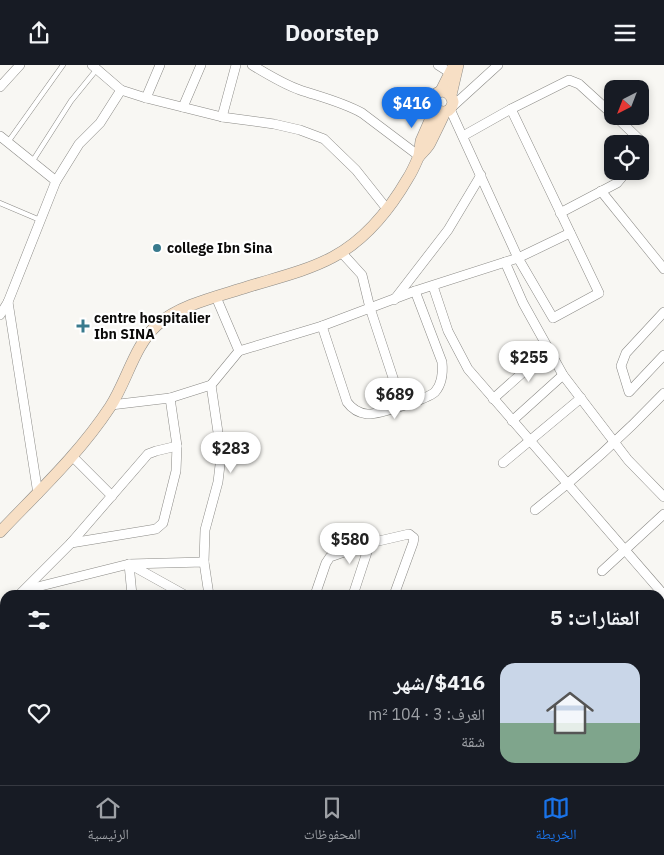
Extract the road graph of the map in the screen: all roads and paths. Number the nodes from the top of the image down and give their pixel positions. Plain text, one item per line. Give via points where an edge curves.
1 (20, 65) edge
2 (63, 65) edge
3 (160, 65) edge
4 (201, 65) edge
5 (236, 65) edge
6 (252, 65) edge
7 (438, 65) edge
8 (498, 65) edge
9 (454, 67) edge
10 (99, 68) edge
11 (266, 69) edge
12 (0, 87) edge
13 (121, 90) junction
14 (146, 98) junction
15 (446, 104) junction
16 (604, 106) edge
17 (183, 107) junction
18 (511, 109) junction
19 (222, 117) junction
20 (624, 125) edge
21 (635, 135) edge
22 (463, 136) junction
23 (4, 139) edge
24 (419, 156) junction
25 (32, 162) junction
26 (481, 175) junction
27 (620, 180) edge
28 (56, 181) junction
29 (601, 191) junction
30 (0, 203) edge
31 (387, 209) junction
32 (560, 213) junction
33 (40, 220) junction
34 (570, 233) junction
35 (341, 252) junction
36 (518, 258) junction
37 (506, 262) junction
38 (664, 269) edge
39 (433, 286) junction
40 (415, 291) junction
41 (216, 297) junction
42 (394, 300) junction
43 (8, 302) junction
44 (370, 308) junction
45 (664, 312) edge
46 (0, 315) edge
47 (322, 326) junction
48 (549, 349) junction
49 (239, 351) junction
50 (664, 355) edge
51 (563, 375) junction
52 (211, 385) junction
53 (664, 393) edge
54 (170, 398) junction
55 (581, 398) junction
56 (493, 399) junction
57 (111, 405) junction
58 (402, 405) junction
59 (512, 421) junction
60 (530, 441) junction
61 (615, 442) junction
62 (177, 446) junction
63 (73, 457) junction
64 (503, 463) dead end
65 (567, 485) junction
66 (38, 493) junction
67 (112, 496) junction
68 (664, 497) edge
69 (535, 510) dead end
70 (664, 514) edge
71 (0, 531) edge
72 (71, 543) junction
73 (370, 543) junction
74 (624, 550) junction
75 (204, 563) junction
76 (129, 564) junction
77 (602, 571) dead end
78 (24, 590) edge
79 (32, 590) edge
80 (132, 590) edge
81 (176, 590) edge
82 (211, 590) edge
83 (317, 590) edge
84 (355, 590) edge
85 (396, 590) edge
86 (661, 590) edge

1 - 12 street
2 - 23 lane
3 - 14 street
4 - 17 street
5 - 19 street
6 - 11 street
7 - 9 street
8 - 15 street
9 - 15 main road
10 - 13 street
10 - 25 lane via 70,101
11 - 24 street via 299,90 352,107
13 - 14 street
13 - 28 street via 100,123 79,144
14 - 17 street
15 - 22 street
15 - 24 main road via 421,141
16 - 18 street via 579,84 569,80
17 - 19 street
18 - 22 street
18 - 32 street
19 - 31 street via 274,124 324,139 356,169
20 - 21 street
22 - 26 street
23 - 25 street
24 - 31 main road via 409,178
25 - 28 street
26 - 36 street
26 - 42 street via 448,230
27 - 29 street
28 - 33 street
29 - 32 street
29 - 38 street
30 - 33 lane
31 - 35 main road via 361,237
32 - 34 street
33 - 43 street
34 - 36 street
34 - 36 street via 599,293 553,318
35 - 41 main road via 303,269
35 - 44 street via 362,275
36 - 37 street
37 - 39 street
37 - 48 street
39 - 40 street
39 - 56 street via 458,352
40 - 42 street
40 - 58 street via 443,370 435,392
41 - 49 street
41 - 57 main road via 166,318 148,334
42 - 44 street
43 - 46 street
43 - 66 street
44 - 47 street
44 - 58 street
45 - 50 street via 626,353 621,367 629,392
47 - 49 street
47 - 58 street via 352,408 368,414
48 - 51 street
48 - 56 street
49 - 52 street
51 - 55 street
51 - 59 street
52 - 54 street
52 - 75 street via 220,465 205,530
53 - 61 street
54 - 57 street
54 - 62 street
55 - 60 street
55 - 61 street
56 - 59 street
57 - 63 main road
59 - 60 street
60 - 64 street
60 - 65 street
61 - 65 street
61 - 68 street
62 - 67 street via 148,454
62 - 72 street via 176,471 160,527
63 - 66 main road
63 - 67 street
65 - 69 street
65 - 74 street
66 - 71 main road
67 - 72 street
70 - 74 street
72 - 78 street
73 - 83 street via 330,557
73 - 84 street
73 - 85 street via 409,534 414,538
74 - 77 street
74 - 86 street
75 - 76 street
75 - 82 street
76 - 79 street
76 - 80 street
76 - 81 street

